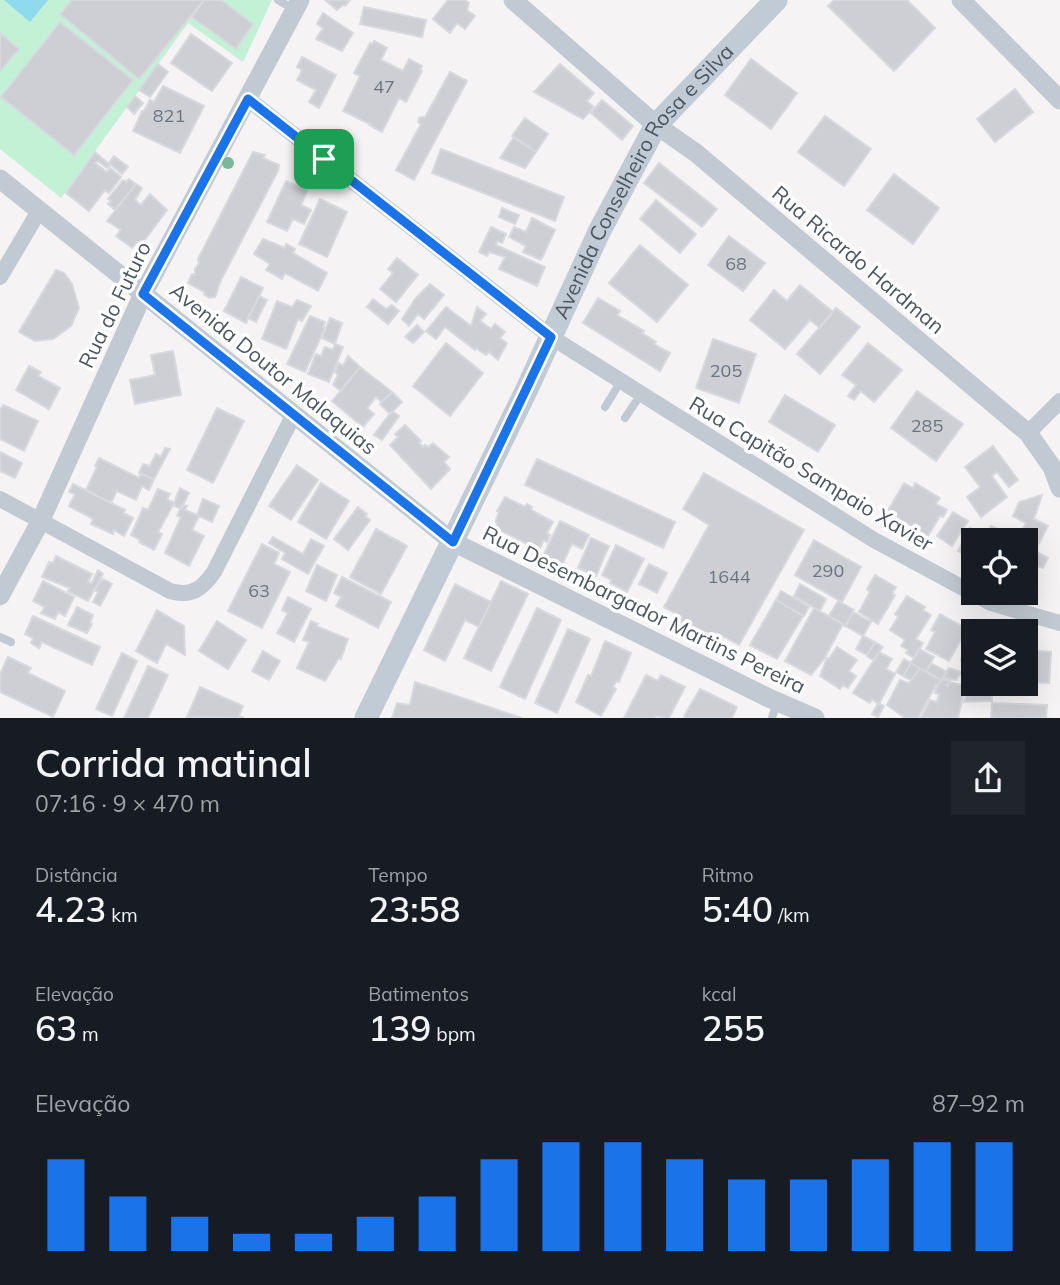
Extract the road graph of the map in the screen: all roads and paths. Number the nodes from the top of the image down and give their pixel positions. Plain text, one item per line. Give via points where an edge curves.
1 (513, 0) edge
2 (776, 0) edge
3 (961, 0) edge
4 (291, 3) edge
5 (248, 99) junction
6 (1060, 100) edge
7 (656, 125) junction
8 (0, 179) edge
9 (38, 211) junction
10 (0, 277) edge
11 (143, 294) junction
12 (551, 337) junction
13 (621, 381) junction
14 (641, 394) junction
15 (1060, 401) edge
16 (605, 407) dead end
17 (294, 414) junction
18 (625, 418) dead end
19 (1028, 433) junction
20 (1060, 488) edge
21 (0, 499) edge
22 (40, 522) junction
23 (453, 542) junction
24 (0, 596) edge
25 (1060, 623) edge
26 (0, 637) edge
27 (11, 642) dead end
28 (775, 710) edge
29 (366, 718) edge
30 (815, 718) edge

1 - 7 street, Rua Ricardo Hardman
2 - 7 main road, Avenida Conselheiro Rosa e Silva
3 - 6 street
4 - 5 street, Rua do Futuro
5 - 11 street, Rua do Futuro
5 - 12 street, Rua Capitão Sampaio Xavier
7 - 12 main road, Avenida Conselheiro Rosa e Silva via 600,230
7 - 19 street, Rua Ricardo Hardman via 696,153
8 - 9 street, Avenida Doutor Malaquias
9 - 10 street
9 - 11 street, Avenida Doutor Malaquias
11 - 17 street, Avenida Doutor Malaquias
11 - 22 street, Rua do Futuro
12 - 13 street, Rua Capitão Sampaio Xavier
12 - 23 main road, Avenida Conselheiro Rosa e Silva
13 - 14 street, Rua Capitão Sampaio Xavier
13 - 16 lane
14 - 18 lane
14 - 25 street, Rua Capitão Sampaio Xavier via 874,540 991,603
15 - 19 street
17 - 22 street via 214,572 194,592 170,591
17 - 23 street, Avenida Doutor Malaquias
19 - 20 street, Rua Ricardo Hardman via 1052,467
21 - 22 street
22 - 24 street, Rua do Futuro
23 - 28 street, Rua Desembargador Martins Pereira
23 - 29 main road, Avenida Conselheiro Rosa e Silva
26 - 27 lane
28 - 30 street, Rua Desembargador Martins Pereira

